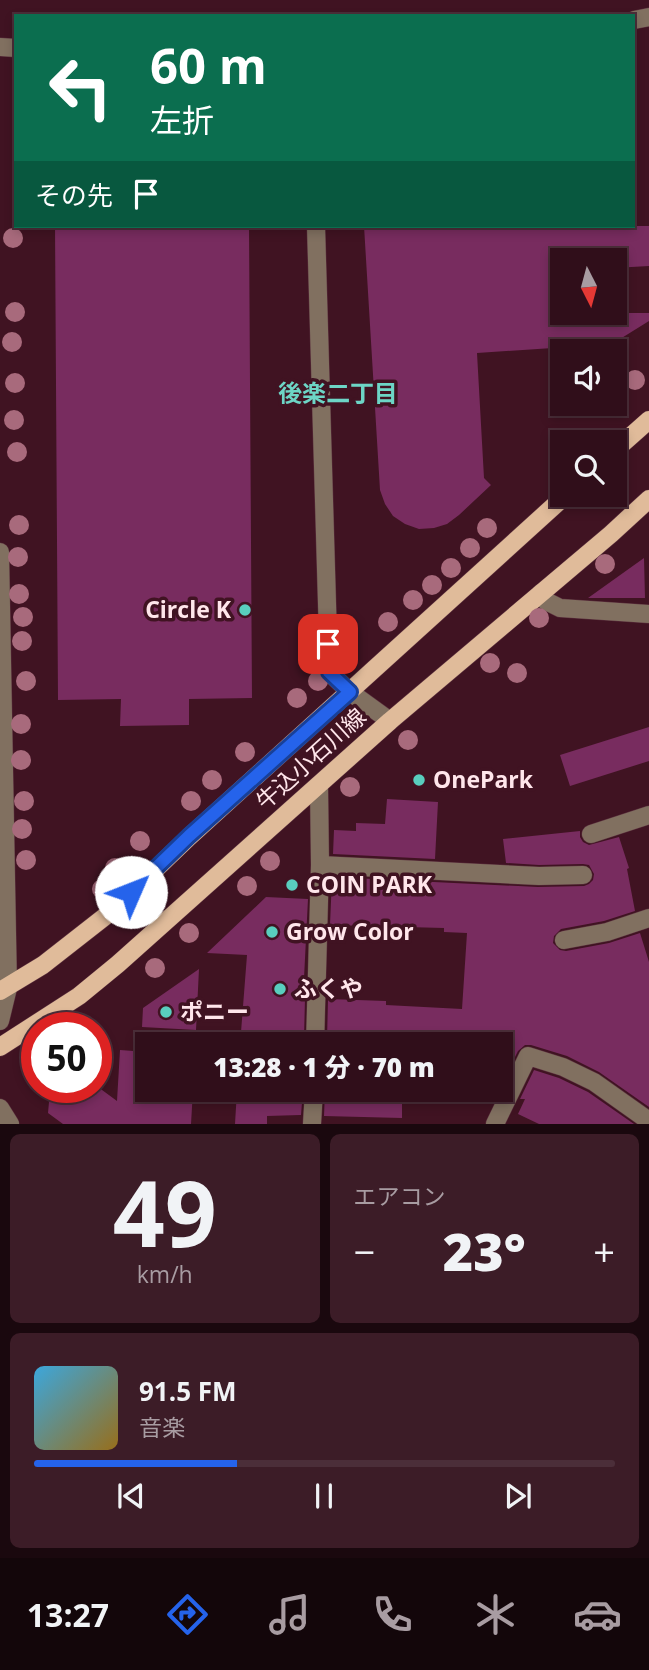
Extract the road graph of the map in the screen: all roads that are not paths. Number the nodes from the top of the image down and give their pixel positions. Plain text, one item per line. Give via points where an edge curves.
1 (316, 228) edge
2 (649, 420) edge
3 (627, 440) edge
4 (649, 499) edge
5 (553, 507) edge
6 (0, 552) edge
7 (541, 593) junction
8 (649, 614) edge
9 (350, 692) junction
10 (390, 721) junction
11 (318, 785) junction
12 (649, 816) edge
13 (591, 834) dead end
14 (320, 865) junction
15 (583, 875) dead end
16 (649, 918) edge
17 (564, 940) dead end
18 (4, 989) edge
19 (0, 1021) edge
20 (316, 1032) edge
21 (0, 1047) edge
22 (314, 1102) edge
23 (0, 1108) edge
24 (649, 1121) edge
25 (10, 1124) edge
26 (313, 1124) edge
27 (495, 1124) edge

1 - 9 street via 329,672
2 - 3 main road
4 - 7 main road, 牛込小石川線
5 - 9 main road, 牛込小石川線
6 - 18 street
7 - 8 street via 560,608
7 - 10 main road, 牛込小石川線
9 - 10 street
9 - 18 main road, 牛込小石川線 via 112,911
10 - 11 main road, 牛込小石川線
11 - 14 street
11 - 21 main road, 牛込小石川線 via 118,964 79,996
12 - 13 street
14 - 15 street
14 - 20 street
16 - 17 street
18 - 19 street
22 - 26 street
23 - 25 street
24 - 27 street via 594,1082 528,1056

